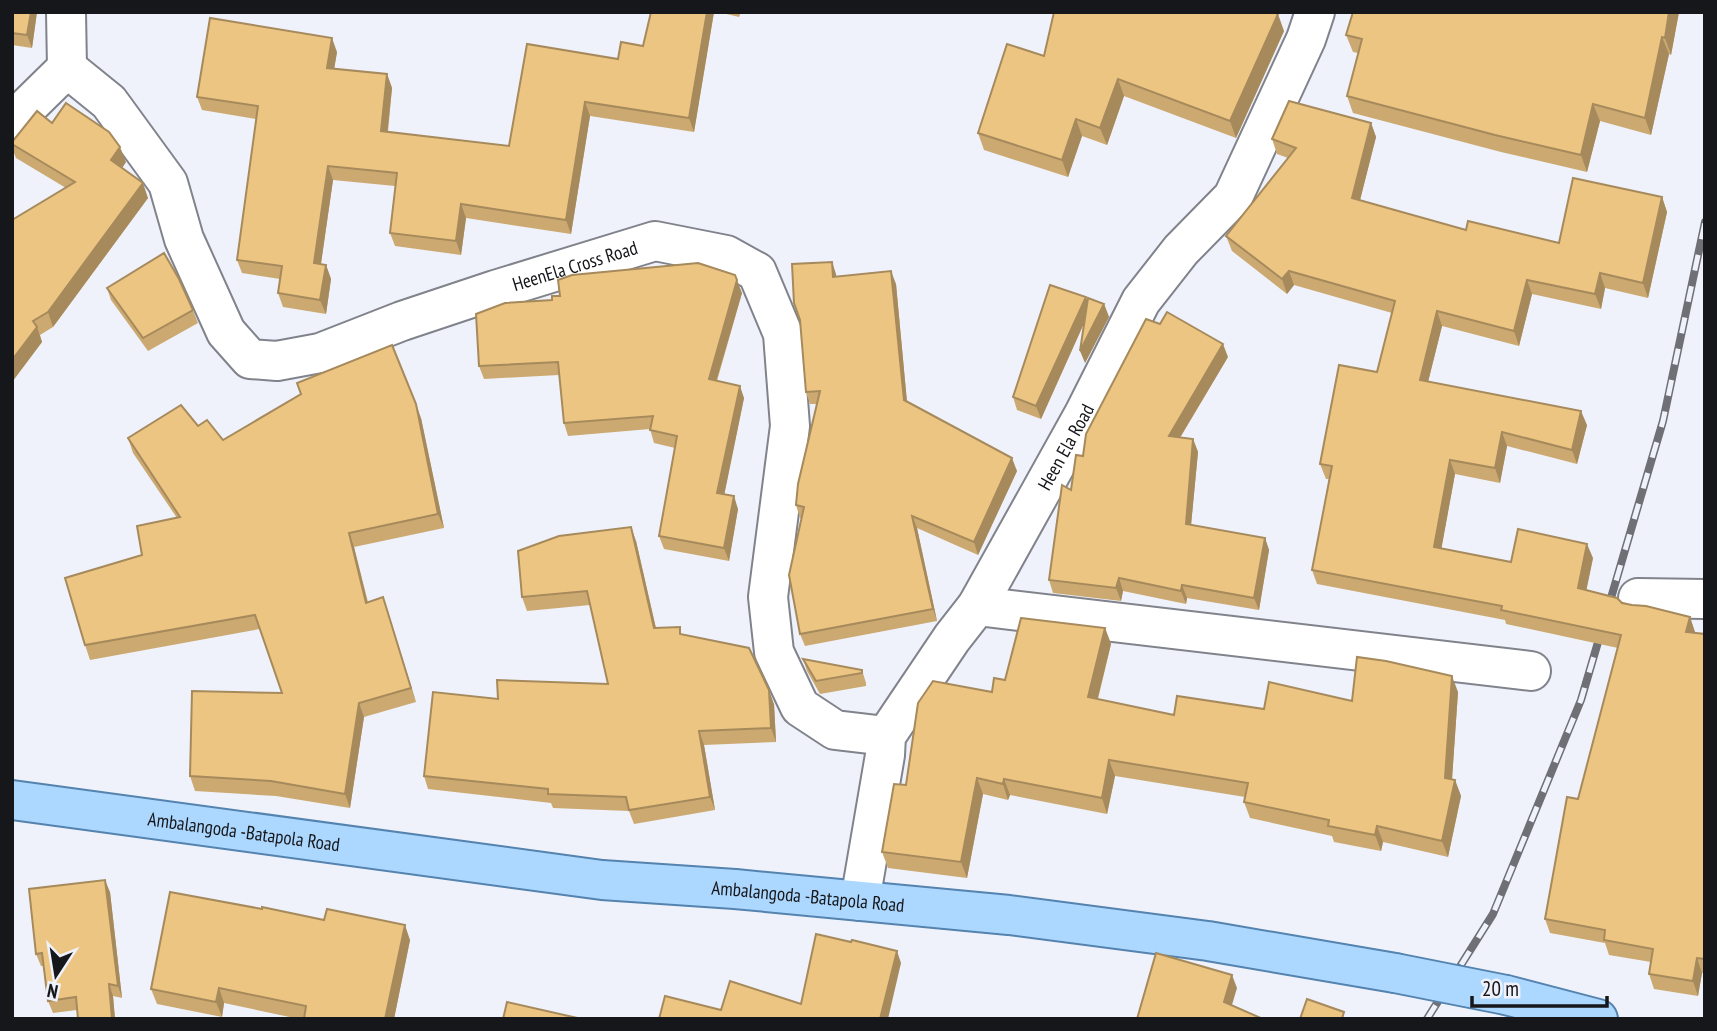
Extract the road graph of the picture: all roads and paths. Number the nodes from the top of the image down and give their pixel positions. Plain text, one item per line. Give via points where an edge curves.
1 (66, 12) edge
2 (1315, 12) edge
3 (67, 68) junction
4 (12, 122) edge
5 (1638, 598) dead end
6 (1705, 599) edge
7 (977, 606) junction
8 (1531, 671) dead end
9 (886, 736) junction
10 (12, 800) edge
11 (860, 901) junction
12 (1598, 1019) edge

1 - 3 street
2 - 7 street, Heen Ela Road via 1233,197 1181,250 1141,301
3 - 4 street
3 - 9 street, HeenEla Cross Road via 109,102 168,183 184,239 226,332 250,359 277,361 320,353 402,321 655,241 726,255 757,272 783,334 790,426 768,597 774,652 800,707 835,730
5 - 6 street
7 - 8 street
7 - 9 street, Heen Ela Road
9 - 11 street, Heen Ela Road
10 - 11 main road, Ambalangoda -Batapola Road via 603,880
11 - 12 main road, Ambalangoda -Batapola Road, bridge via 1208,941 1506,995

